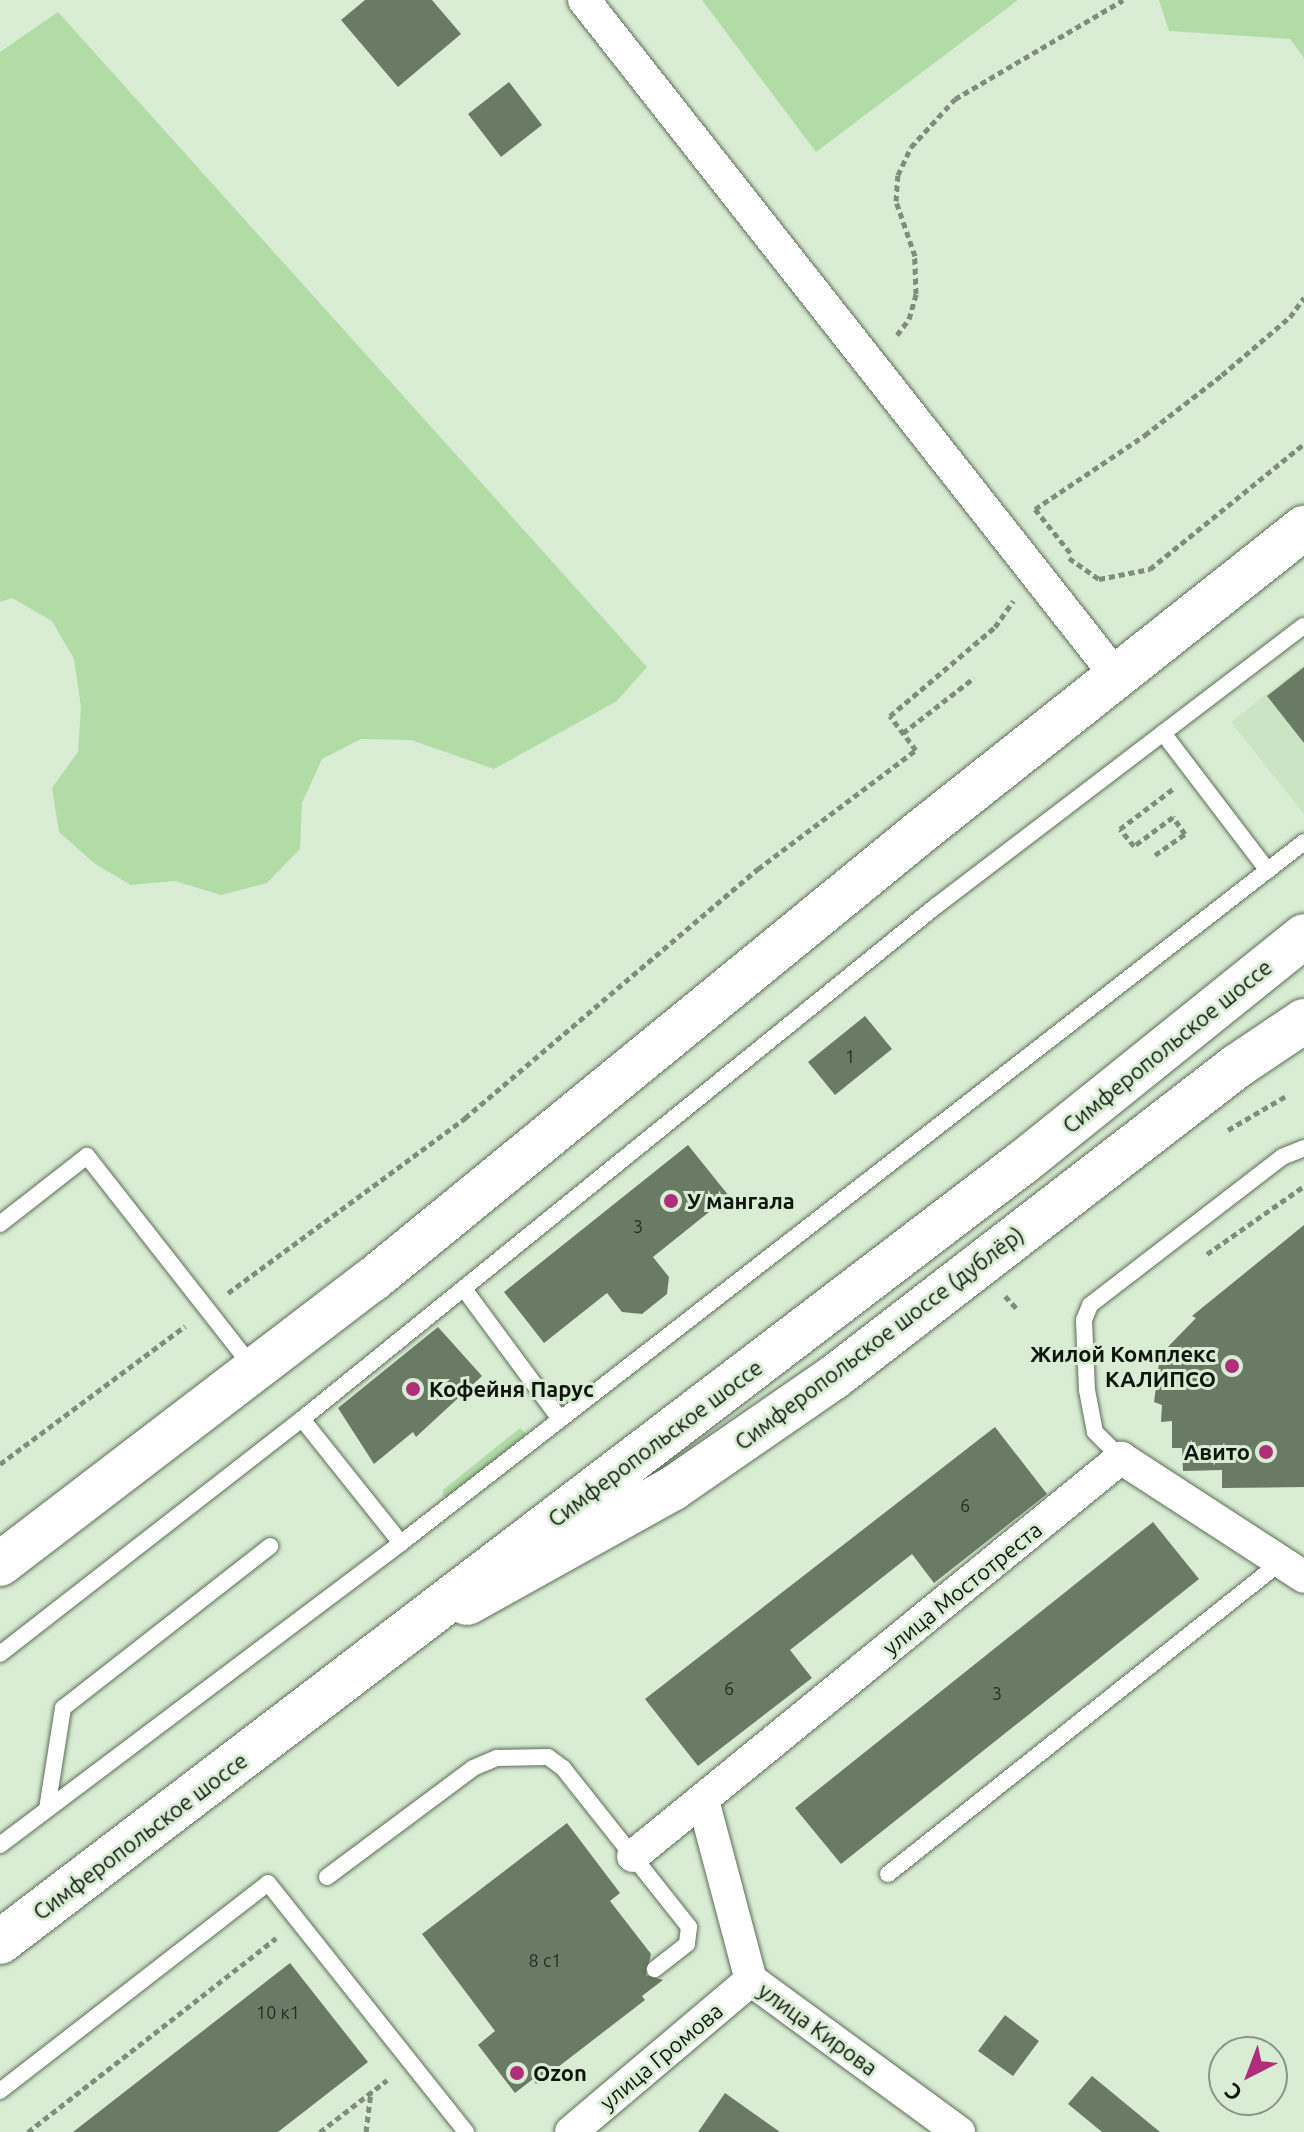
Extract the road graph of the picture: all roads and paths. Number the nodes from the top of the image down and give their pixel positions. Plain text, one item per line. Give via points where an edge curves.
1 (584, 0) edge
2 (1123, 0) edge
3 (1304, 298) edge
4 (897, 335) dead end
5 (1304, 444) edge
6 (1035, 509) dead end
7 (1304, 528) edge
8 (1038, 581) junction
9 (1304, 626) edge
10 (1117, 677) junction
11 (974, 678) dead end
12 (903, 733) junction
13 (1163, 733) junction
14 (1194, 773) junction
15 (1304, 842) edge
16 (1155, 855) dead end
17 (1268, 871) junction
18 (1304, 936) edge
19 (1304, 1021) edge
20 (1304, 1042) edge
21 (1237, 1066) junction
22 (1286, 1096) dead end
23 (1219, 1135) dead end
24 (1304, 1148) edge
25 (1304, 1186) edge
26 (0, 1224) edge
27 (1205, 1255) dead end
28 (464, 1289) junction
29 (206, 1310) junction
30 (254, 1370) junction
31 (302, 1419) junction
32 (560, 1419) junction
33 (1121, 1458) junction
34 (0, 1464) edge
35 (401, 1543) junction
36 (270, 1546) dead end
37 (0, 1564) edge
38 (1296, 1566) edge
39 (391, 1645) junction
40 (0, 1654) edge
41 (703, 1800) junction
42 (47, 1809) junction
43 (0, 1845) edge
44 (633, 1856) junction
45 (888, 1874) dead end
46 (327, 1877) dead end
47 (298, 1921) junction
48 (0, 1942) edge
49 (655, 1969) dead end
50 (751, 1980) junction
51 (387, 2080) dead end
52 (0, 2091) edge
53 (371, 2093) junction
54 (28, 2132) edge
55 (320, 2132) edge
56 (366, 2132) edge
57 (466, 2132) edge
58 (571, 2132) edge
59 (959, 2132) edge

1 - 8 street
2 - 4 path via 955,99 911,147 898,175 896,201 915,256 916,294 909,319
3 - 6 path via 1290,317 1222,375
5 - 8 path via 1150,569 1099,579 1072,555
7 - 10 main road
8 - 10 street
8 - 12 path via 1010,603 995,627 890,716
9 - 13 lane
10 - 30 main road
11 - 12 path
12 - 29 path via 916,750 758,869 465,1118
13 - 14 lane
13 - 28 lane via 936,906
14 - 16 path via 1120,829 1134,846 1173,817 1185,834
14 - 17 lane
15 - 17 lane
17 - 32 lane
18 - 39 main road, Симферопольское шоссе via 1022,1163
19 - 21 main road, Симферопольское шоссе (дублёр)
20 - 21 main road
21 - 39 main road, Симферопольское шоссе (дублёр) via 833,1378 685,1480
22 - 23 path
24 - 33 lane via 1282,1157 1090,1305 1084,1320 1095,1432
25 - 27 path
26 - 29 lane via 87,1156
28 - 31 lane
28 - 32 lane
29 - 30 lane
29 - 34 path
30 - 37 main road
31 - 35 lane
31 - 40 lane
32 - 35 lane
33 - 38 street
33 - 41 street, улица Мостотреста
35 - 42 lane
36 - 42 lane via 63,1708
38 - 45 lane
39 - 48 main road, Симферопольское шоссе
41 - 44 street, улица Мостотреста
41 - 50 street, улица Кирова
42 - 43 lane
44 - 46 lane via 563,1768 531,1754 473,1768
44 - 49 lane via 691,1936
47 - 52 lane via 268,1883
47 - 54 path
47 - 57 lane
50 - 58 street, улица Громова
50 - 59 street, улица Кирова
51 - 53 path
53 - 55 path
53 - 56 path

